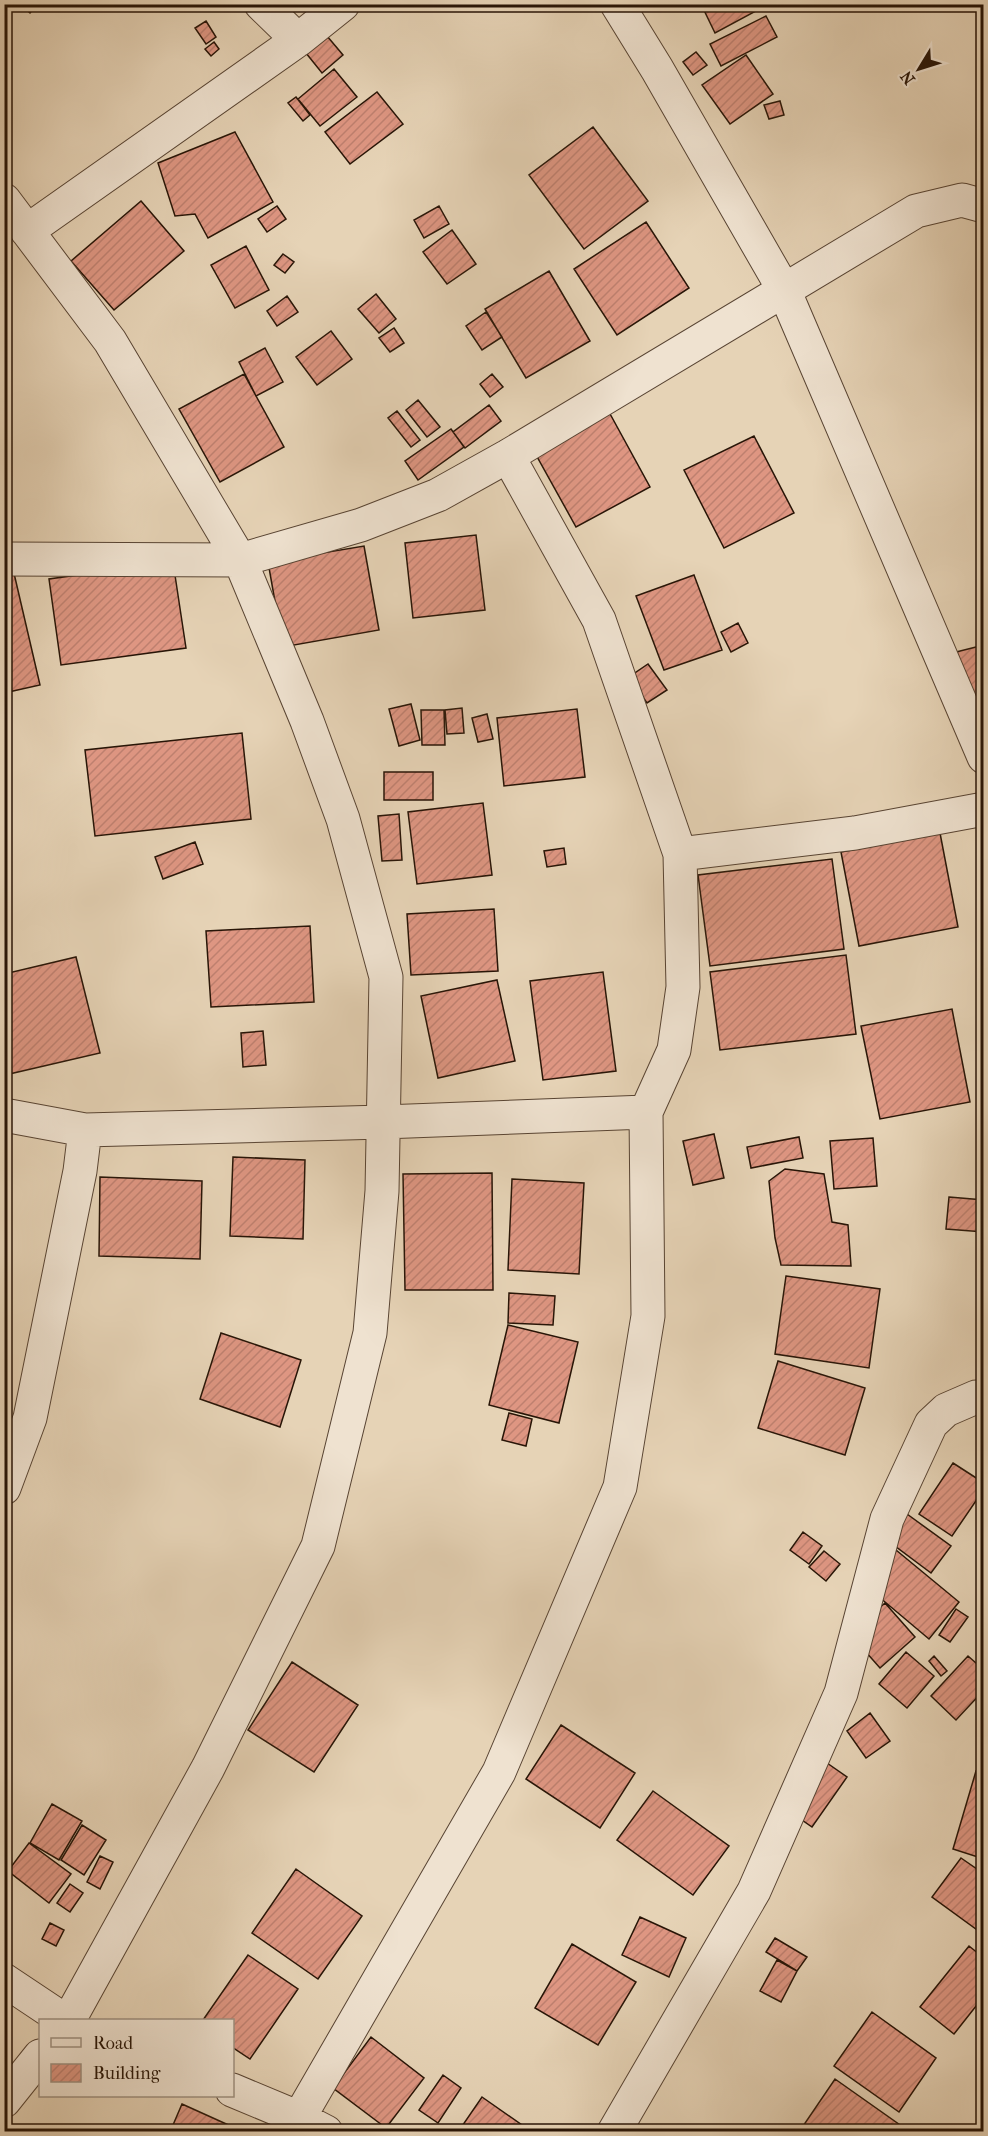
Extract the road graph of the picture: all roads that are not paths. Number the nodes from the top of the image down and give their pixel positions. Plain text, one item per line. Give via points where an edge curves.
1 (261, 4) edge
2 (343, 4) edge
3 (617, 4) edge
4 (298, 39) junction
5 (4, 200) edge
6 (984, 206) edge
7 (27, 231) junction
8 (784, 290) junction
9 (508, 456) junction
10 (4, 559) edge
11 (240, 560) junction
12 (984, 757) edge
13 (984, 810) edge
14 (680, 854) junction
15 (646, 1112) junction
16 (4, 1115) edge
17 (383, 1122) junction
18 (84, 1130) junction
19 (984, 1399) edge
20 (4, 1488) edge
21 (4, 1980) edge
22 (65, 2019) edge
23 (68, 2019) edge
24 (39, 2057) edge
25 (234, 2091) edge
26 (4, 2101) edge
27 (313, 2125) edge
28 (614, 2132) edge

1 - 4 street
2 - 4 street
3 - 8 street
4 - 7 street
5 - 7 street
6 - 8 street via 962,200 916,211
7 - 11 street via 110,341
8 - 9 street
8 - 12 street
9 - 11 street via 438,495 361,525
9 - 14 street via 599,620
10 - 11 street
11 - 17 street via 343,819 386,977
13 - 14 street via 855,832
14 - 15 street via 683,987 674,1050
15 - 17 street
15 - 27 street via 648,1316 620,1487 499,1772
16 - 18 street
17 - 18 street
17 - 23 street via 382,1191 370,1333 318,1546 208,1768
18 - 20 street via 80,1171 30,1418
19 - 28 street via 976,1397 946,1410 931,1424 887,1519 841,1693 754,1892
21 - 22 street
24 - 26 street
25 - 27 street

